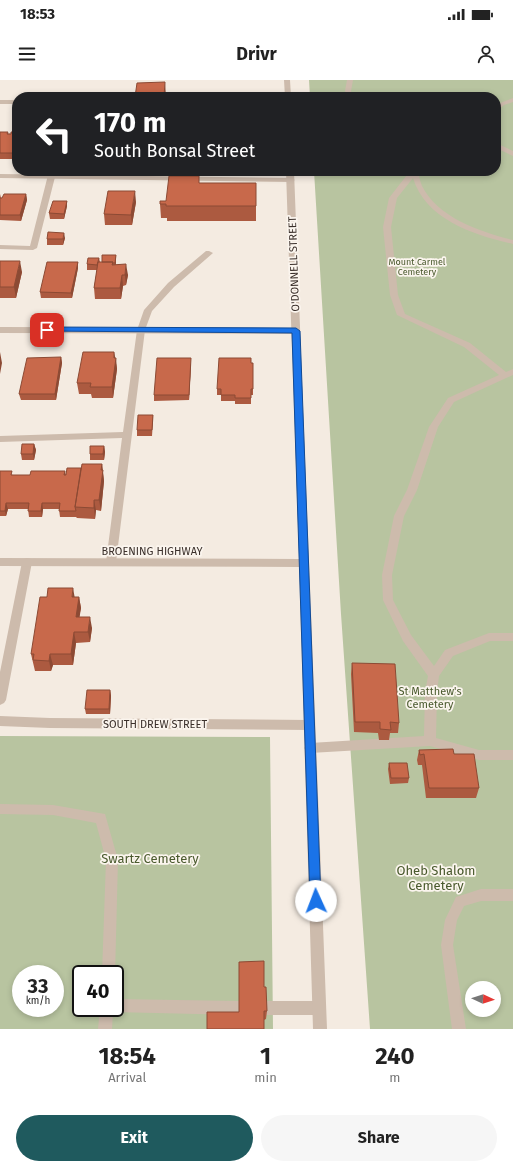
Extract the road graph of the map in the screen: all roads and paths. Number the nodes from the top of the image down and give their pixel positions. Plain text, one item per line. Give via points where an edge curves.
1 (287, 80) edge
2 (350, 80) edge
3 (288, 92) edge
4 (348, 92) edge
5 (513, 100) edge
6 (0, 102) edge
7 (12, 102) edge
8 (501, 105) edge
9 (501, 148) edge
10 (513, 154) edge
11 (0, 176) edge
12 (291, 176) edge
13 (410, 176) edge
14 (416, 176) edge
15 (51, 177) junction
16 (513, 242) edge
17 (0, 247) edge
18 (209, 253) dead end
19 (0, 330) edge
20 (141, 330) junction
21 (296, 331) junction
22 (509, 374) edge
23 (127, 435) junction
24 (0, 439) edge
25 (0, 562) edge
26 (28, 562) junction
27 (111, 562) junction
28 (304, 563) junction
29 (513, 637) edge
30 (434, 675) junction
31 (0, 700) edge
32 (0, 721) edge
33 (309, 725) junction
34 (430, 741) junction
35 (310, 748) junction
36 (513, 755) edge
37 (0, 809) edge
38 (513, 895) edge
39 (109, 965) edge
40 (124, 1006) edge
41 (239, 1008) edge
42 (266, 1008) edge
43 (319, 1008) junction
44 (106, 1017) edge
45 (105, 1029) edge
46 (320, 1029) edge
47 (459, 1029) edge

1 - 3 street
2 - 4 street
5 - 8 street
6 - 7 street
9 - 10 street
11 - 15 street
12 - 15 street
12 - 21 street, O'DONNELL STREET
13 - 22 street via 393,198 387,227 394,295 401,315 466,345
14 - 16 street via 423,194 453,221 478,232
15 - 17 street via 33,248
18 - 20 street via 171,285 148,310
19 - 20 street
20 - 21 street
20 - 23 street
21 - 28 street, O'DONNELL STREET
22 - 30 street via 451,400 434,427 412,490 399,516 387,575 388,600 407,638
23 - 24 street
23 - 27 street
25 - 26 street, BROENING HIGHWAY
26 - 27 street, BROENING HIGHWAY
26 - 31 street
27 - 28 street, BROENING HIGHWAY
28 - 33 street, O'DONNELL STREET
29 - 30 street via 489,637 449,653
30 - 34 street
32 - 33 street, SOUTH DREW STREET
33 - 35 street, O'DONNELL STREET
34 - 35 street
34 - 36 street via 479,755
35 - 43 street, O'DONNELL STREET
37 - 39 street via 53,810 101,818 112,860
38 - 47 street via 481,895 460,901 451,920 447,945
40 - 41 street
42 - 43 street
43 - 46 street, O'DONNELL STREET
44 - 45 street

